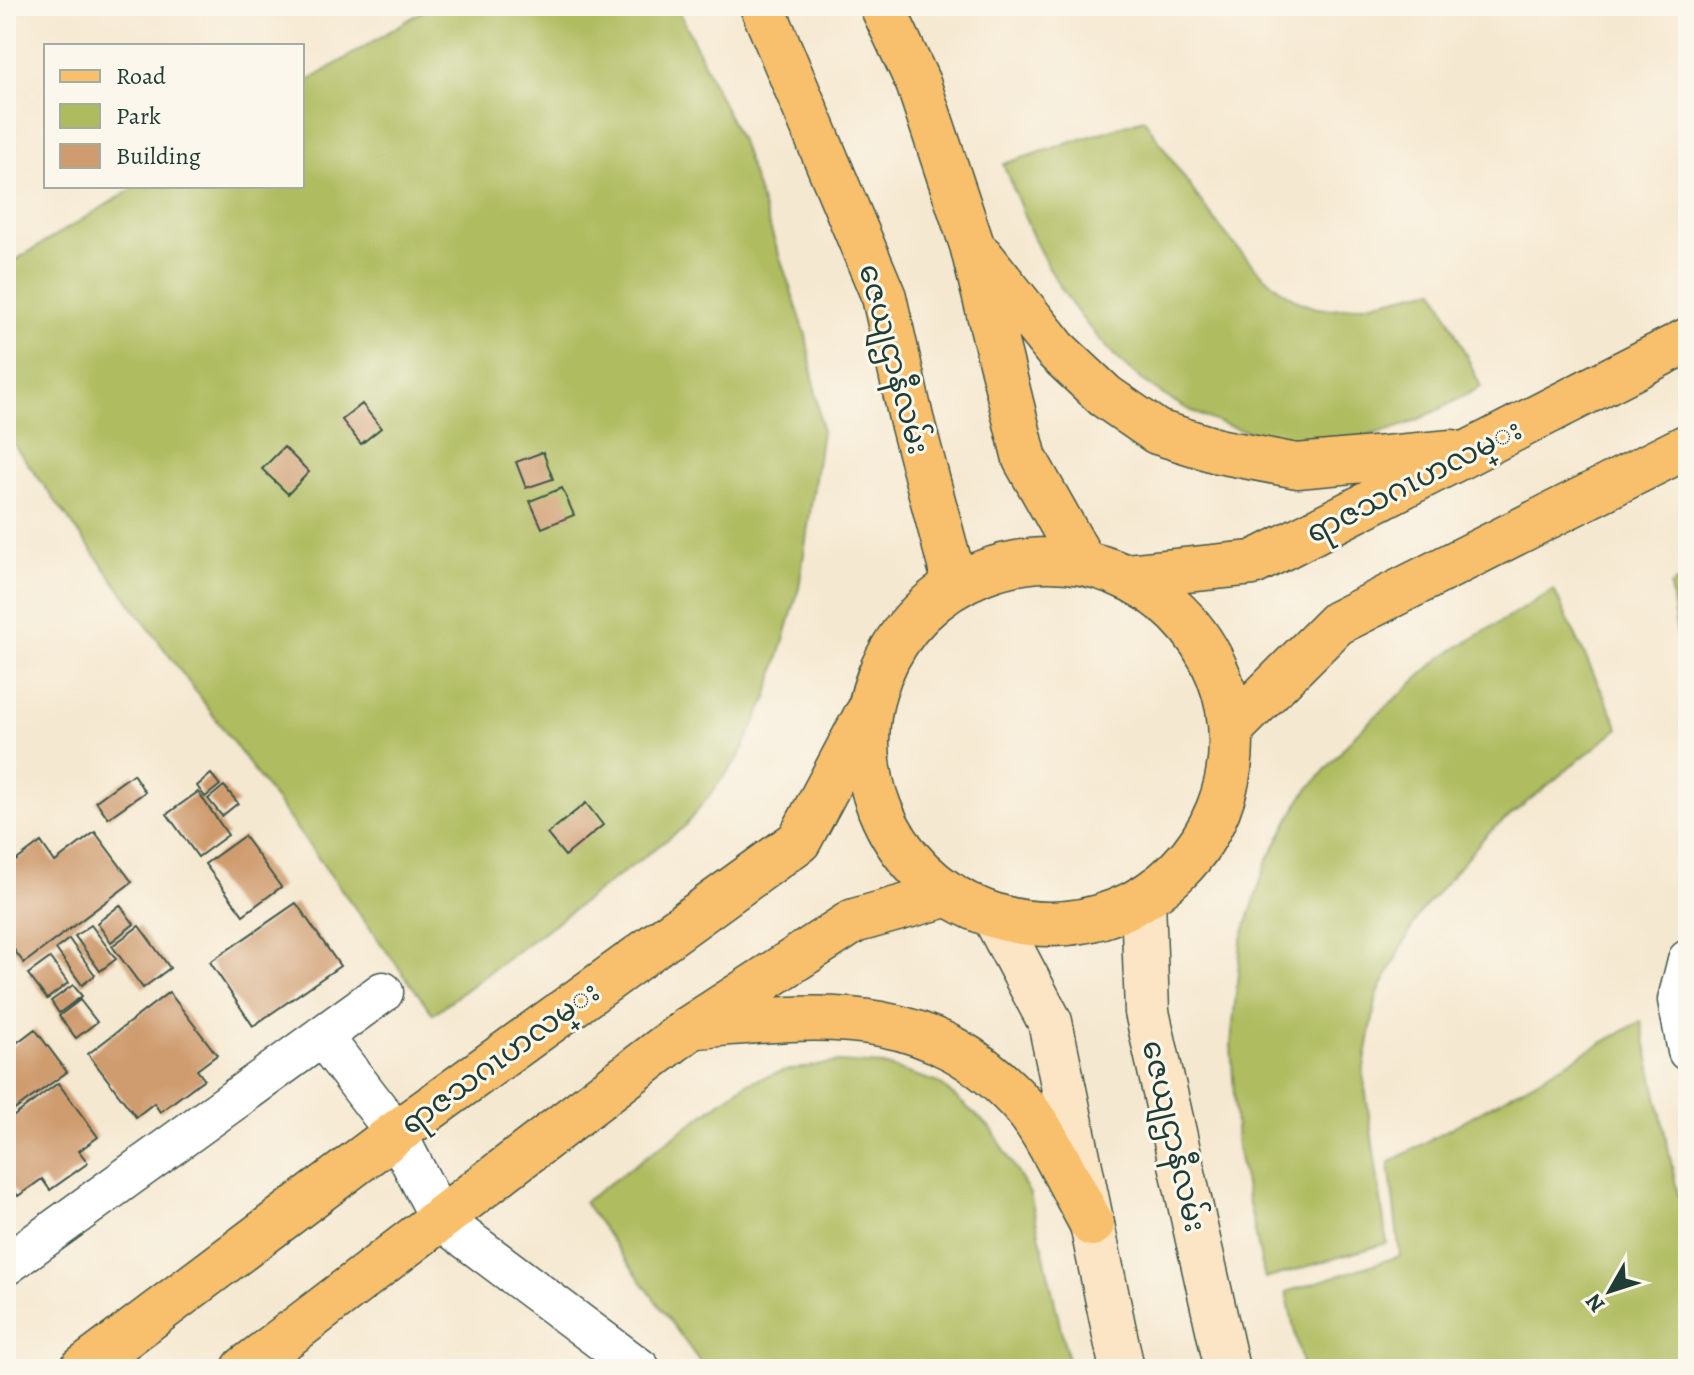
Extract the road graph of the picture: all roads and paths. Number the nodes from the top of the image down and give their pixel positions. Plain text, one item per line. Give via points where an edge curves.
1 (762, 6) edge
2 (882, 6) edge
3 (972, 245) junction
4 (1688, 340) edge
5 (1688, 446) edge
6 (1474, 450) junction
7 (1083, 562) junction
8 (1127, 576) junction
9 (955, 584) junction
10 (870, 707) junction
11 (1232, 728) junction
12 (950, 894) junction
13 (1143, 899) junction
14 (994, 916) junction
15 (1688, 960) edge
16 (383, 992) dead end
17 (691, 1027) junction
18 (322, 1036) junction
19 (1688, 1051) edge
20 (396, 1133) junction
21 (441, 1220) junction
22 (1092, 1224) junction
23 (6, 1265) edge
24 (82, 1369) edge
25 (244, 1369) edge
26 (640, 1369) edge
27 (1122, 1369) edge
28 (1227, 1369) edge

1 - 9 main road, ဇေယျဌာနီလမ်း via 884,297
2 - 3 main road via 918,83
3 - 6 main road via 1056,350 1105,396 1157,432 1218,451 1297,466
3 - 7 main road via 1025,459
4 - 6 main road, ရာဇသဂၤဟလမ္း
5 - 11 main road via 1337,623
6 - 8 main road, ရာဇသဂၤဟလမ္း via 1253,563
7 - 8 main road
7 - 9 main road via 1039,559 995,566
8 - 11 main road via 1179,613 1215,666
9 - 10 main road via 915,616 886,659
10 - 12 main road via 867,761 881,813 910,859
10 - 20 main road, ရာဇသဂၤဟလမ္း via 799,841
11 - 13 main road via 1229,779 1212,826 1182,868
12 - 14 main road
12 - 17 main road via 854,921
13 - 14 main road via 1096,919 1045,925
13 - 28 main road, ဇေယျဌာနီလမ်း via 1147,1012
14 - 22 main road via 1050,1022
15 - 19 street via 1678,1000
16 - 18 street
17 - 21 main road
17 - 22 main road via 819,1016 910,1029 974,1060 1026,1109
18 - 20 street
18 - 23 street
20 - 21 street
20 - 24 main road, ရာဇသဂၤဟလမ္း
21 - 25 main road
21 - 26 street
22 - 27 main road

